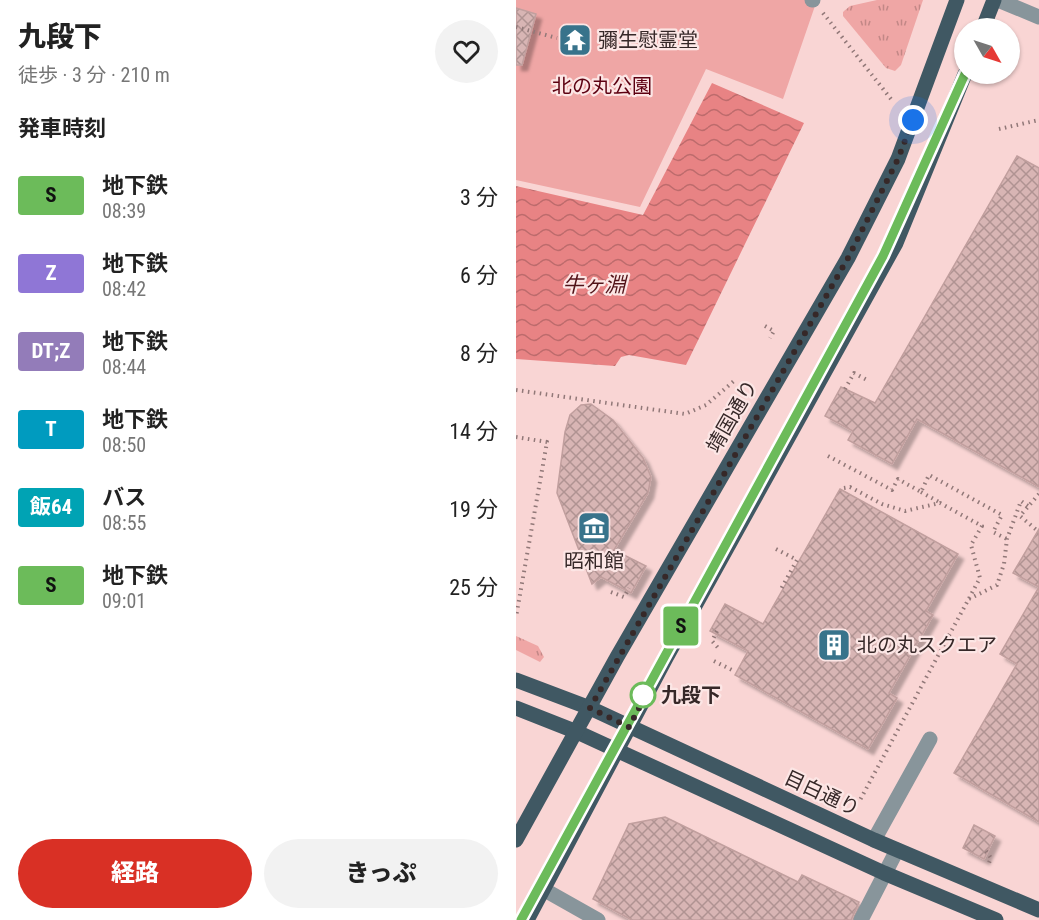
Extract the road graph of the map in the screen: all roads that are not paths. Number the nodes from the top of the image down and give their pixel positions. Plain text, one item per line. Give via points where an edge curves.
1 (957, 0) edge
2 (996, 0) edge
3 (1039, 17) edge
4 (987, 18) edge
5 (961, 84) edge
6 (516, 680) edge
7 (516, 708) edge
8 (590, 708) junction
9 (629, 727) junction
10 (577, 732) junction
11 (930, 739) dead end
12 (616, 751) junction
13 (516, 840) edge
14 (874, 840) junction
15 (897, 850) junction
16 (884, 873) junction
17 (543, 889) junction
18 (1039, 910) edge
19 (526, 920) edge
20 (598, 920) edge
21 (861, 920) edge
22 (996, 920) edge

1 - 8 main road, 靖国通り via 898,159 848,258
2 - 3 street
2 - 4 main road
5 - 9 main road via 896,243
6 - 8 main road, 目白通り
7 - 10 main road
8 - 9 main road, 目白通り
8 - 10 main road, 靖国通り
9 - 12 main road
9 - 14 main road, 目白通り
10 - 12 main road
10 - 13 main road, 靖国通り
11 - 14 street
12 - 16 main road
12 - 17 main road
14 - 15 main road, 目白通り
15 - 16 street
15 - 18 main road, 目白通り
16 - 21 street
16 - 22 main road
17 - 19 main road
17 - 20 street

